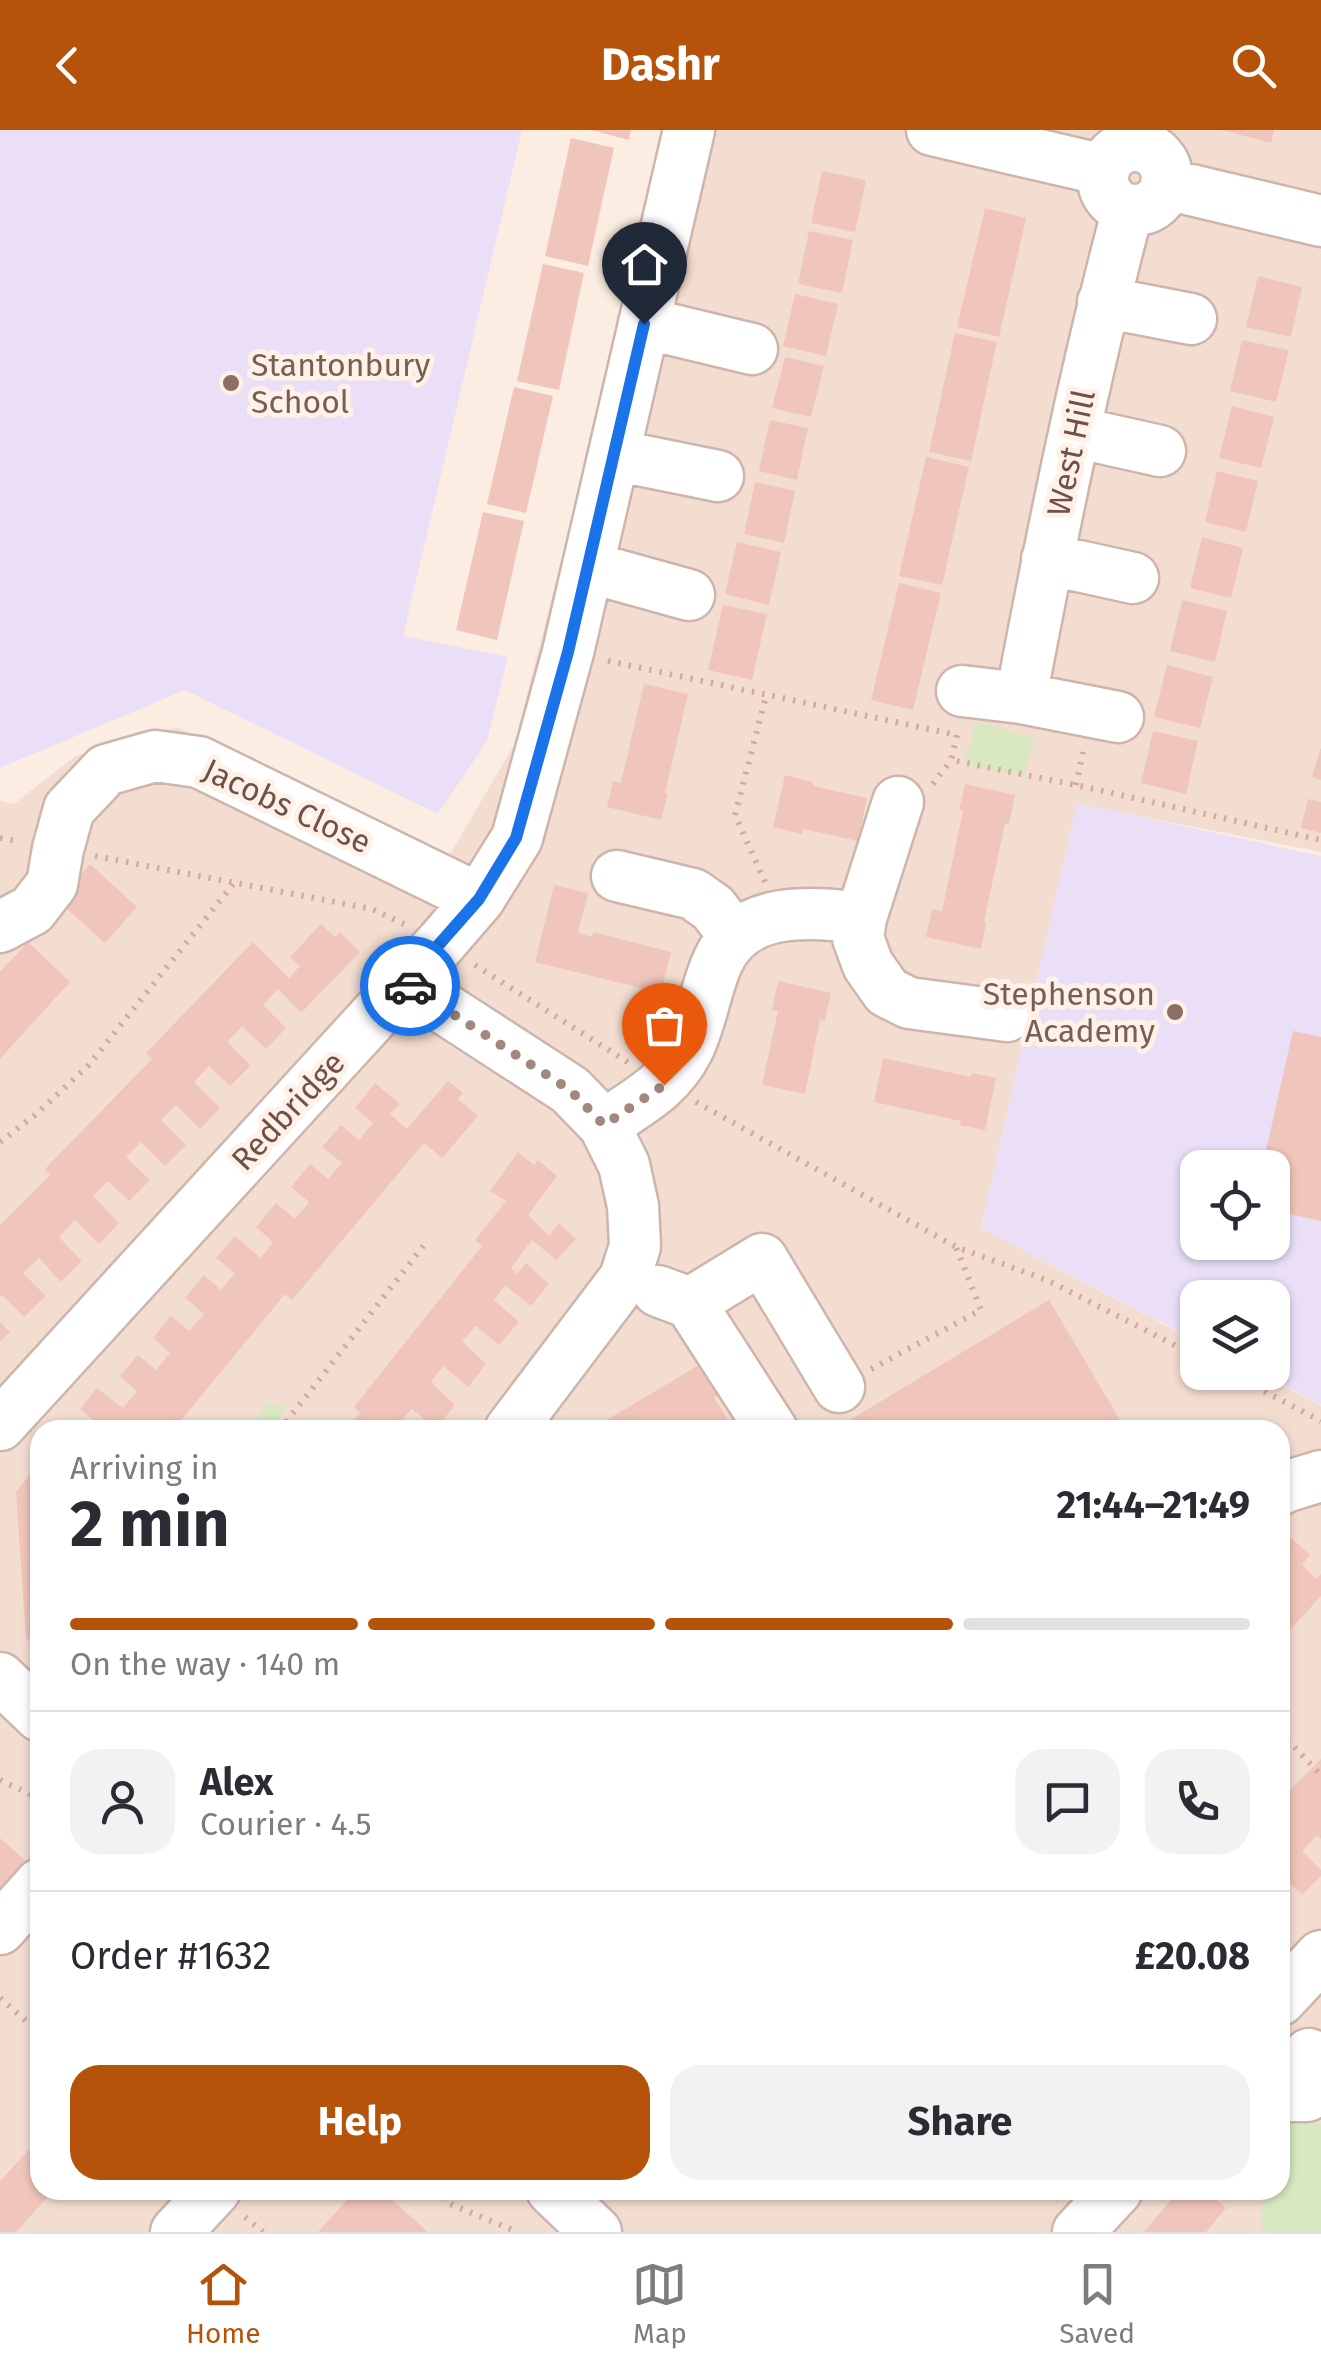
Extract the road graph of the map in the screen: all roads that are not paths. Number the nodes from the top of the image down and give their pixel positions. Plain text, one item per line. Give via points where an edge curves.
1 (688, 130) edge
2 (932, 130) edge
3 (1138, 168) edge
4 (1321, 221) edge
5 (1103, 302) junction
6 (1191, 319) dead end
7 (644, 324) junction
8 (752, 349) dead end
9 (1075, 432) junction
10 (1160, 451) dead end
11 (614, 455) junction
12 (718, 476) dead end
13 (1047, 559) junction
14 (588, 566) junction
15 (1132, 578) dead end
16 (688, 595) dead end
17 (962, 690) dead end
18 (1021, 698) junction
19 (1118, 717) dead end
20 (898, 802) dead end
21 (617, 876) dead end
22 (479, 899) junction
23 (861, 918) junction
24 (0, 928) edge
25 (735, 937) junction
26 (405, 983) junction
27 (1007, 1016) dead end
28 (604, 1125) junction
29 (625, 1278) junction
30 (690, 1304) junction
31 (840, 1386) road end
32 (518, 1420) edge
33 (765, 1420) edge
34 (0, 1425) edge
35 (1321, 1476) edge
36 (1290, 1485) edge
37 (0, 1678) edge
38 (30, 1706) edge
39 (30, 1895) edge
40 (0, 1929) edge
41 (1321, 1956) edge
42 (1290, 1989) edge
43 (1310, 2054) dead end
44 (1290, 2096) edge
45 (206, 2200) edge
46 (562, 2200) edge
47 (1108, 2200) edge
48 (176, 2232) edge
49 (596, 2232) edge
50 (1078, 2232) edge

1 - 7 street, Redbridge
2 - 3 street
3 - 4 street
3 - 5 street, West Hill
5 - 6 street
5 - 9 street, West Hill
7 - 8 street
7 - 11 street, Redbridge
9 - 10 street
9 - 13 street, West Hill
11 - 12 street
11 - 14 street, Redbridge
13 - 15 street
13 - 18 street, West Hill
14 - 16 street
14 - 22 street, Redbridge via 516,838
17 - 18 street
18 - 19 street
20 - 23 street
21 - 25 street via 693,894
22 - 24 street, Jacobs Close via 199,762 156,756 106,770 69,810 52,884 32,910
22 - 26 street, Redbridge
23 - 25 street via 780,915
23 - 27 street via 858,938 887,992 910,1003
25 - 28 street via 718,960 688,1049 664,1085
26 - 28 street via 570,1090
26 - 34 street, Redbridge
28 - 29 street via 624,1165 633,1206 634,1246
29 - 30 street
29 - 32 street
30 - 31 street via 762,1258
30 - 33 street
35 - 36 street
37 - 38 street
39 - 40 street
41 - 42 street
43 - 44 street via 1307,2096
45 - 48 street
46 - 49 street
47 - 50 street

